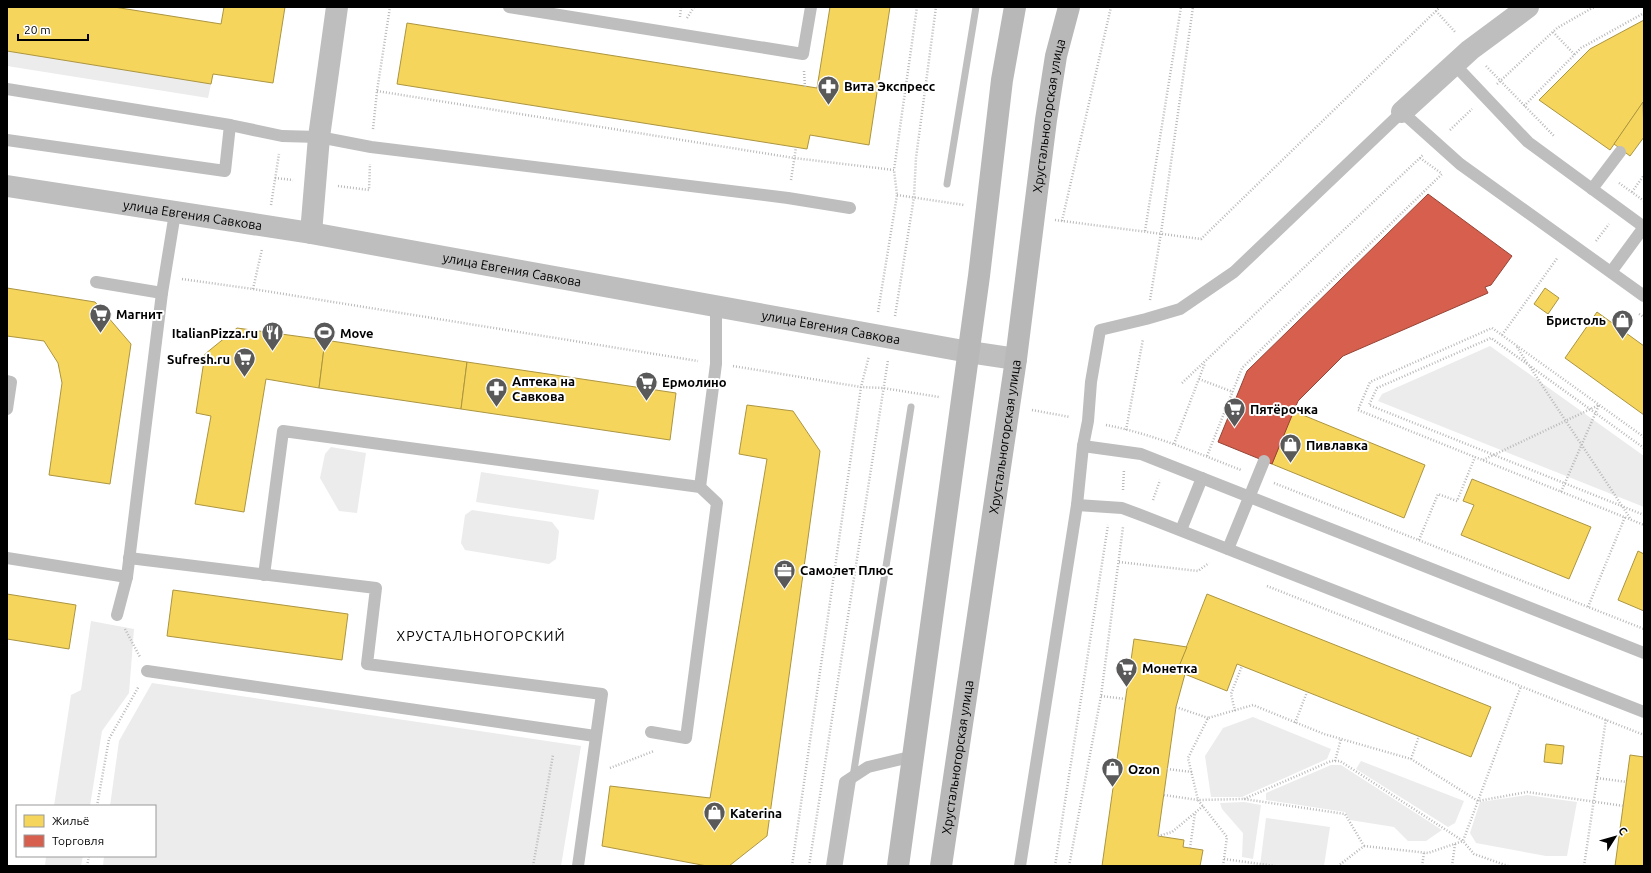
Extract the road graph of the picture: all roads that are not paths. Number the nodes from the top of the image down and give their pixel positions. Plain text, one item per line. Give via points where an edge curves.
1 (337, 7) edge
2 (510, 7) edge
3 (811, 7) edge
4 (1015, 7) edge
5 (1069, 7) edge
6 (1528, 7) edge
7 (1454, 64) junction
8 (7, 89) edge
9 (1402, 112) junction
10 (230, 125) junction
11 (319, 136) junction
12 (7, 140) edge
13 (1620, 152) dead end
14 (7, 186) edge
15 (1592, 189) junction
16 (850, 208) dead end
17 (175, 213) junction
18 (1644, 227) edge
19 (311, 233) junction
20 (1611, 272) junction
21 (96, 282) dead end
22 (162, 293) junction
23 (1644, 296) edge
24 (716, 306) junction
25 (969, 352) junction
26 (1016, 359) junction
27 (7, 381) edge
28 (7, 408) edge
29 (1083, 446) junction
30 (1264, 460) dead end
31 (1202, 478) junction
32 (700, 487) junction
33 (1249, 497) junction
34 (1077, 505) junction
35 (1181, 530) junction
36 (1228, 549) junction
37 (7, 558) edge
38 (129, 558) junction
39 (264, 575) junction
40 (127, 576) junction
41 (117, 615) road end
42 (1644, 653) edge
43 (147, 671) road end
44 (1644, 712) edge
45 (651, 732) dead end
46 (595, 736) junction
47 (914, 756) junction
48 (578, 866) edge
49 (832, 866) edge
50 (898, 866) edge
51 (941, 866) edge
52 (1020, 866) edge

1 - 11 street
2 - 3 lane via 803,54
4 - 25 street via 1002,80
5 - 26 street, Хрустальногорская улица via 1056,56
6 - 7 street
7 - 9 street
7 - 15 lane via 1528,142
8 - 10 lane
9 - 20 lane via 1460,164
9 - 29 lane via 1234,272 1180,309 1146,320 1100,330 1090,382 1088,421
10 - 11 lane via 282,136
10 - 12 lane via 224,171
11 - 16 lane via 371,147 788,198
11 - 19 street
13 - 15 lane
14 - 17 street, улица Евгения Савкова
15 - 18 lane
17 - 19 street, улица Евгения Савкова
17 - 22 lane
18 - 20 lane
19 - 24 street, улица Евгения Савкова
20 - 23 lane
21 - 22 lane
22 - 38 lane
24 - 25 street, улица Евгения Савкова
24 - 32 lane via 716,364
25 - 26 street, улица Евгения Савкова
25 - 47 street
26 - 51 street, Хрустальногорская улица
27 - 28 lane via 11,382
29 - 31 lane via 1141,454
29 - 34 lane
30 - 33 lane
31 - 33 lane
31 - 35 lane
32 - 39 lane via 283,431
32 - 45 lane via 717,503 686,738
33 - 36 lane
33 - 42 lane
34 - 35 lane via 1116,507
34 - 52 lane
35 - 36 lane
36 - 44 lane
37 - 40 lane
38 - 39 lane
38 - 40 lane
39 - 46 lane via 376,588 367,664 602,694
40 - 41 lane
43 - 46 lane
46 - 48 lane
47 - 49 lane via 868,767 845,782
47 - 50 street

